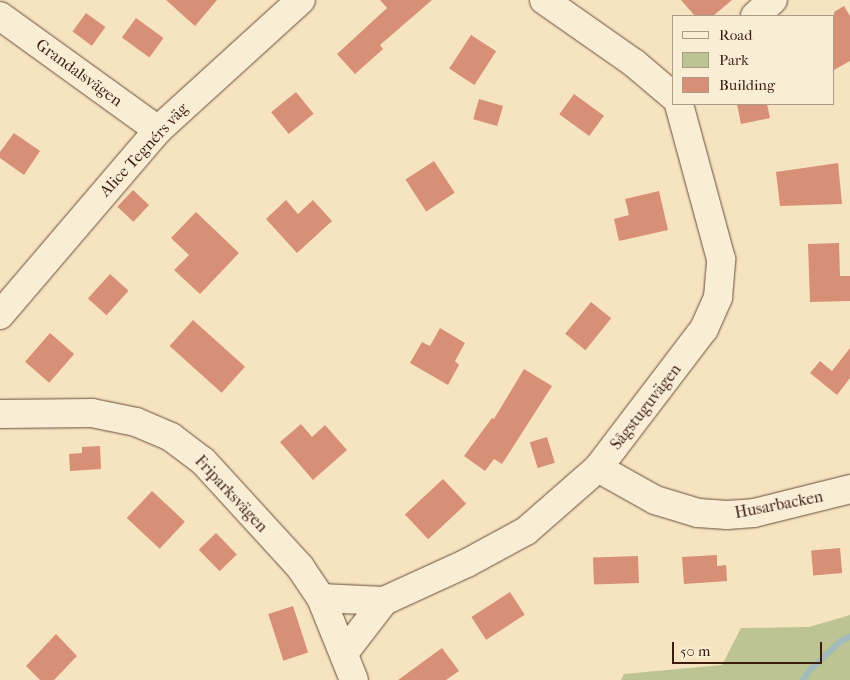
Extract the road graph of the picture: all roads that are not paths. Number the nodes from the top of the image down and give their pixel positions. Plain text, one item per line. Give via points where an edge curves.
1 (301, 0) edge
2 (544, 0) edge
3 (773, 0) edge
4 (756, 15) edge
5 (0, 16) edge
6 (672, 94) edge
7 (677, 105) edge
8 (158, 130) junction
9 (0, 315) edge
10 (0, 414) edge
11 (598, 468) junction
12 (850, 490) edge
13 (321, 598) junction
14 (384, 601) junction
15 (344, 653) junction
16 (354, 680) edge

1 - 8 street, Alice Tegnérs väg
2 - 6 street, Sågstuguvägen
3 - 4 street
5 - 8 street, Grandalsvägen
7 - 11 street, Sågstuguvägen via 718,244 722,279 704,329
8 - 9 street, Alice Tegnérs väg
10 - 13 street, Friparksvägen via 92,413 136,422 171,436 203,461 286,552
11 - 12 street, Husarbacken via 655,500 698,513 754,513
11 - 14 street, Sågstuguvägen via 526,531 467,563
13 - 14 street, Sågstuguvägen
13 - 15 street, Friparksvägen
14 - 15 street, Sågstuguvägen
15 - 16 street

